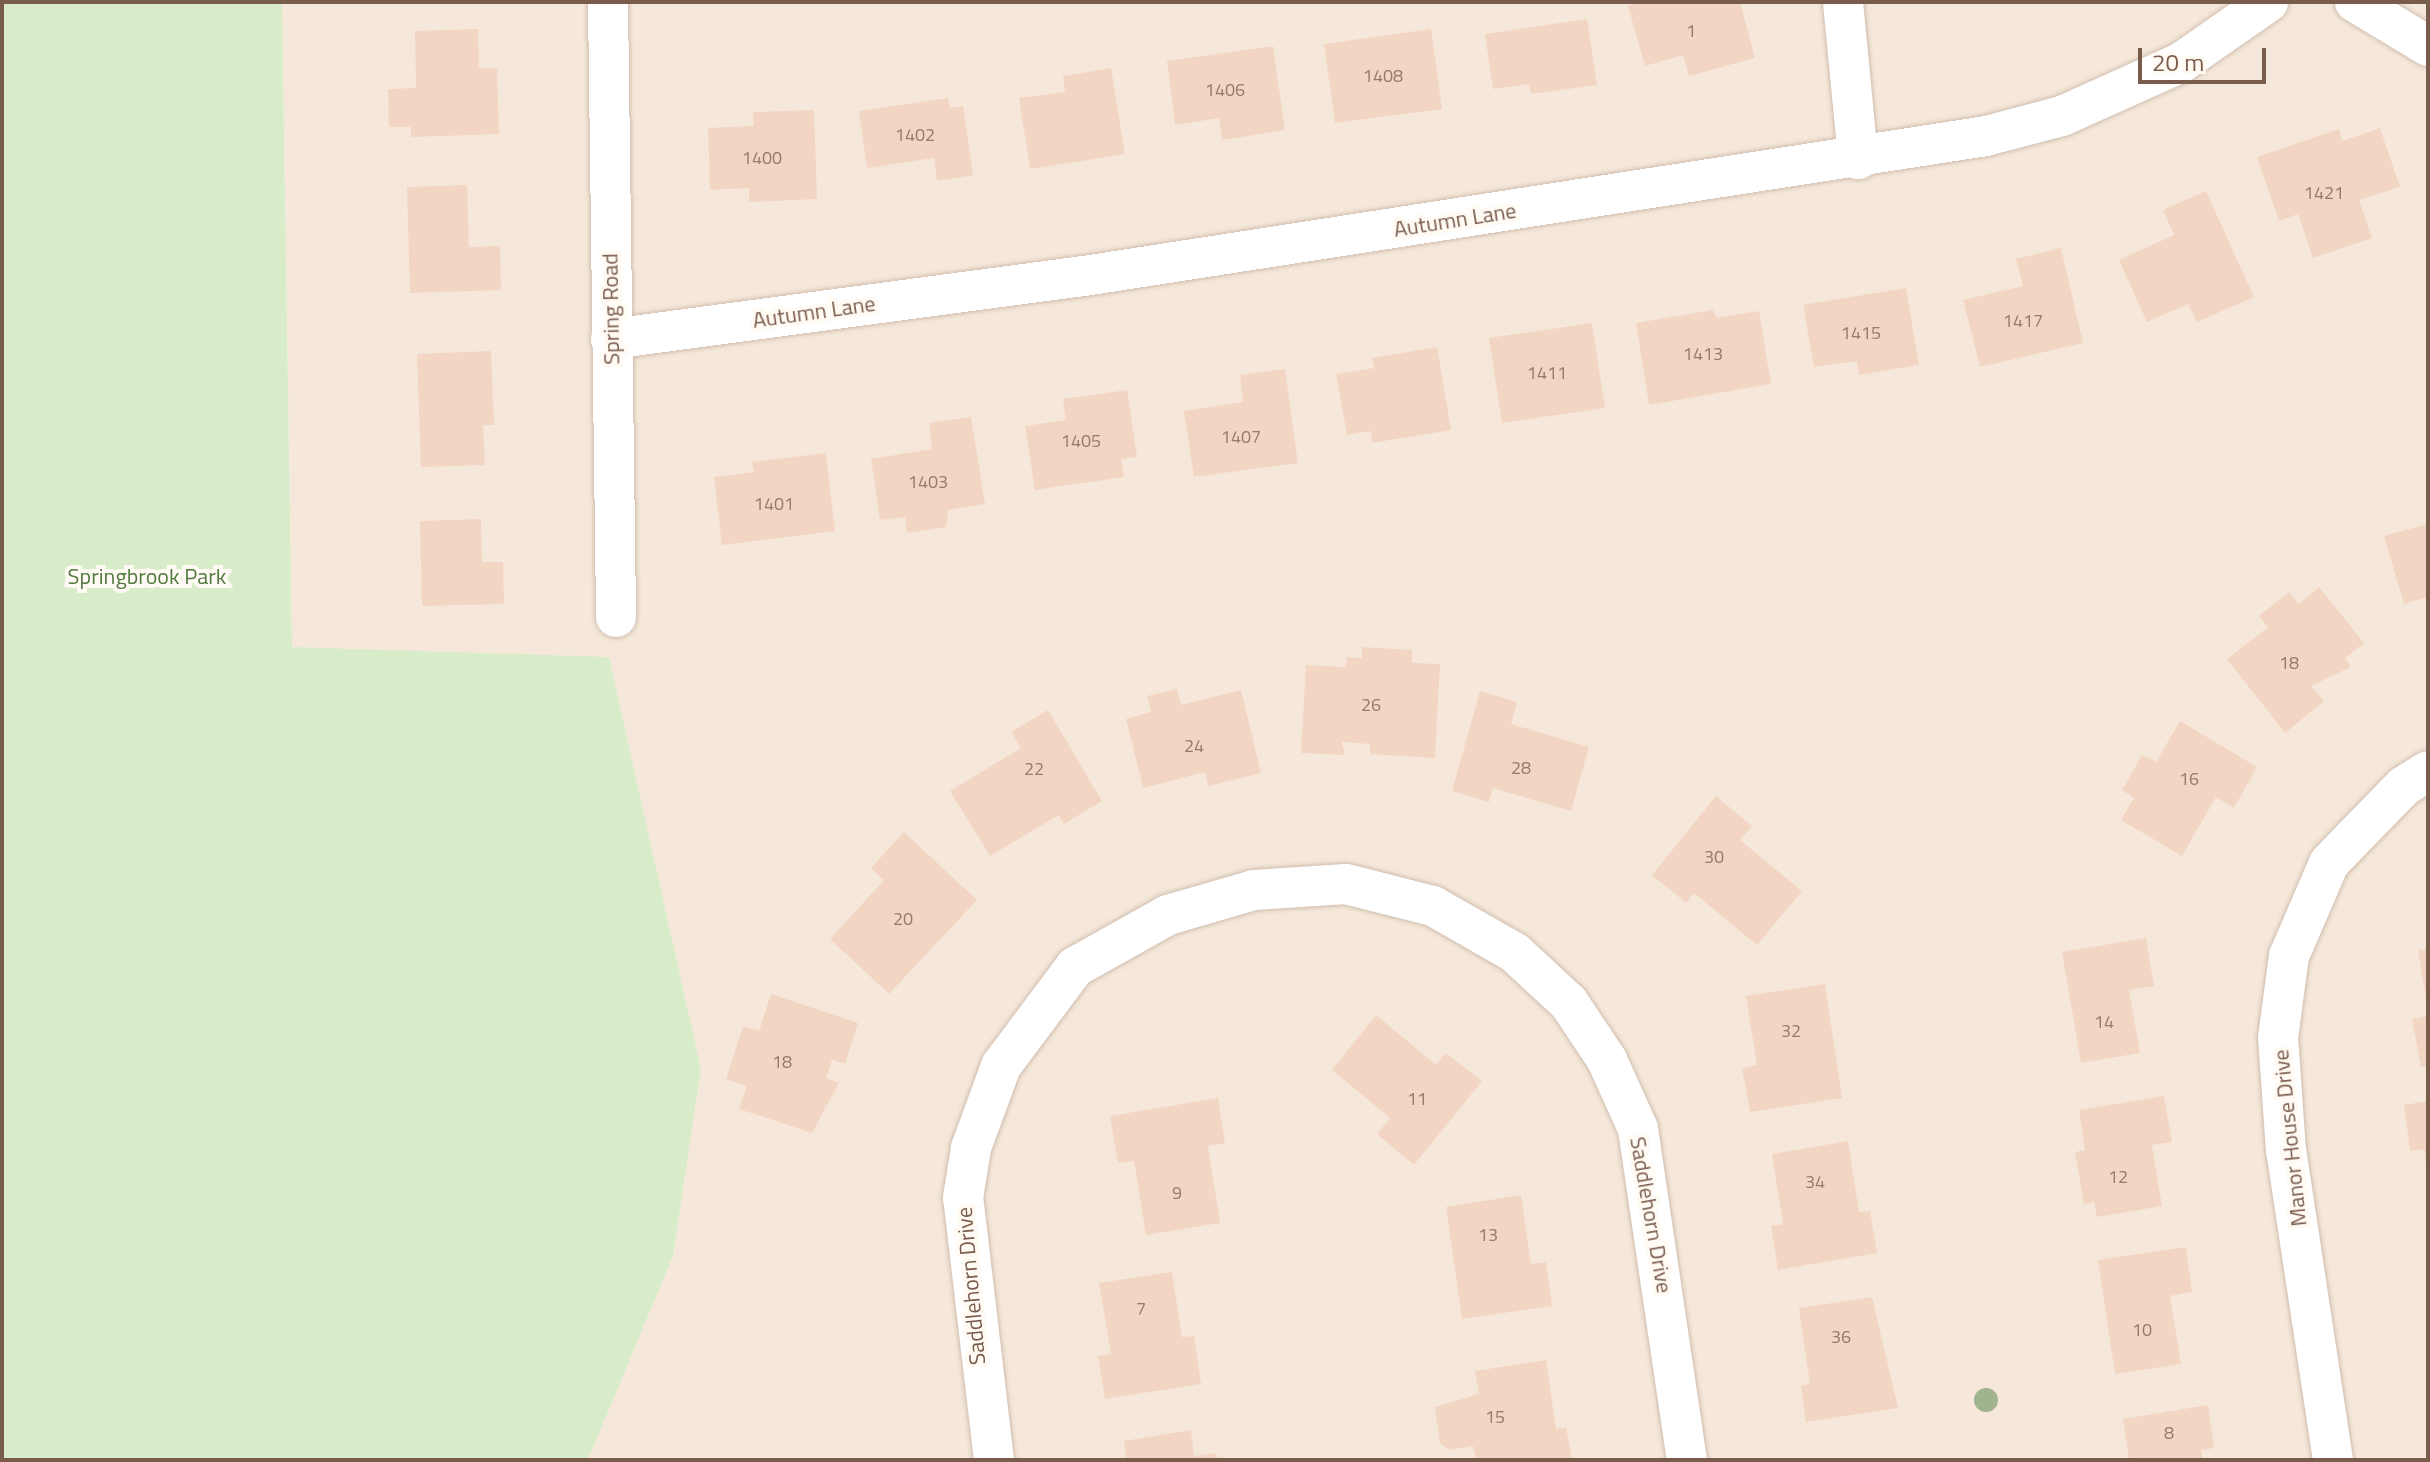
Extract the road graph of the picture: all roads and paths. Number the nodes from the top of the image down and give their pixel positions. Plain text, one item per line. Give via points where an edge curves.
1 (608, 2) edge
2 (1843, 2) edge
3 (2268, 2) edge
4 (2355, 2) edge
5 (2428, 46) edge
6 (1858, 159) junction
7 (611, 339) junction
8 (616, 617) dead end
9 (2428, 771) edge
10 (994, 1460) edge
11 (1687, 1460) edge
12 (2333, 1460) edge

1 - 7 street, Spring Road
2 - 6 street
3 - 6 street, Autumn Lane via 2182,62 2062,116
4 - 5 street
6 - 7 street, Autumn Lane
7 - 8 street, Spring Road
9 - 12 street, Manor House Drive via 2404,786 2329,863 2289,956 2278,1038 2286,1151
10 - 11 street, Saddlehorn Drive via 963,1198 971,1148 1001,1066 1075,967 1168,915 1254,890 1346,884 1433,906 1515,953 1569,1003 1607,1060 1638,1129

